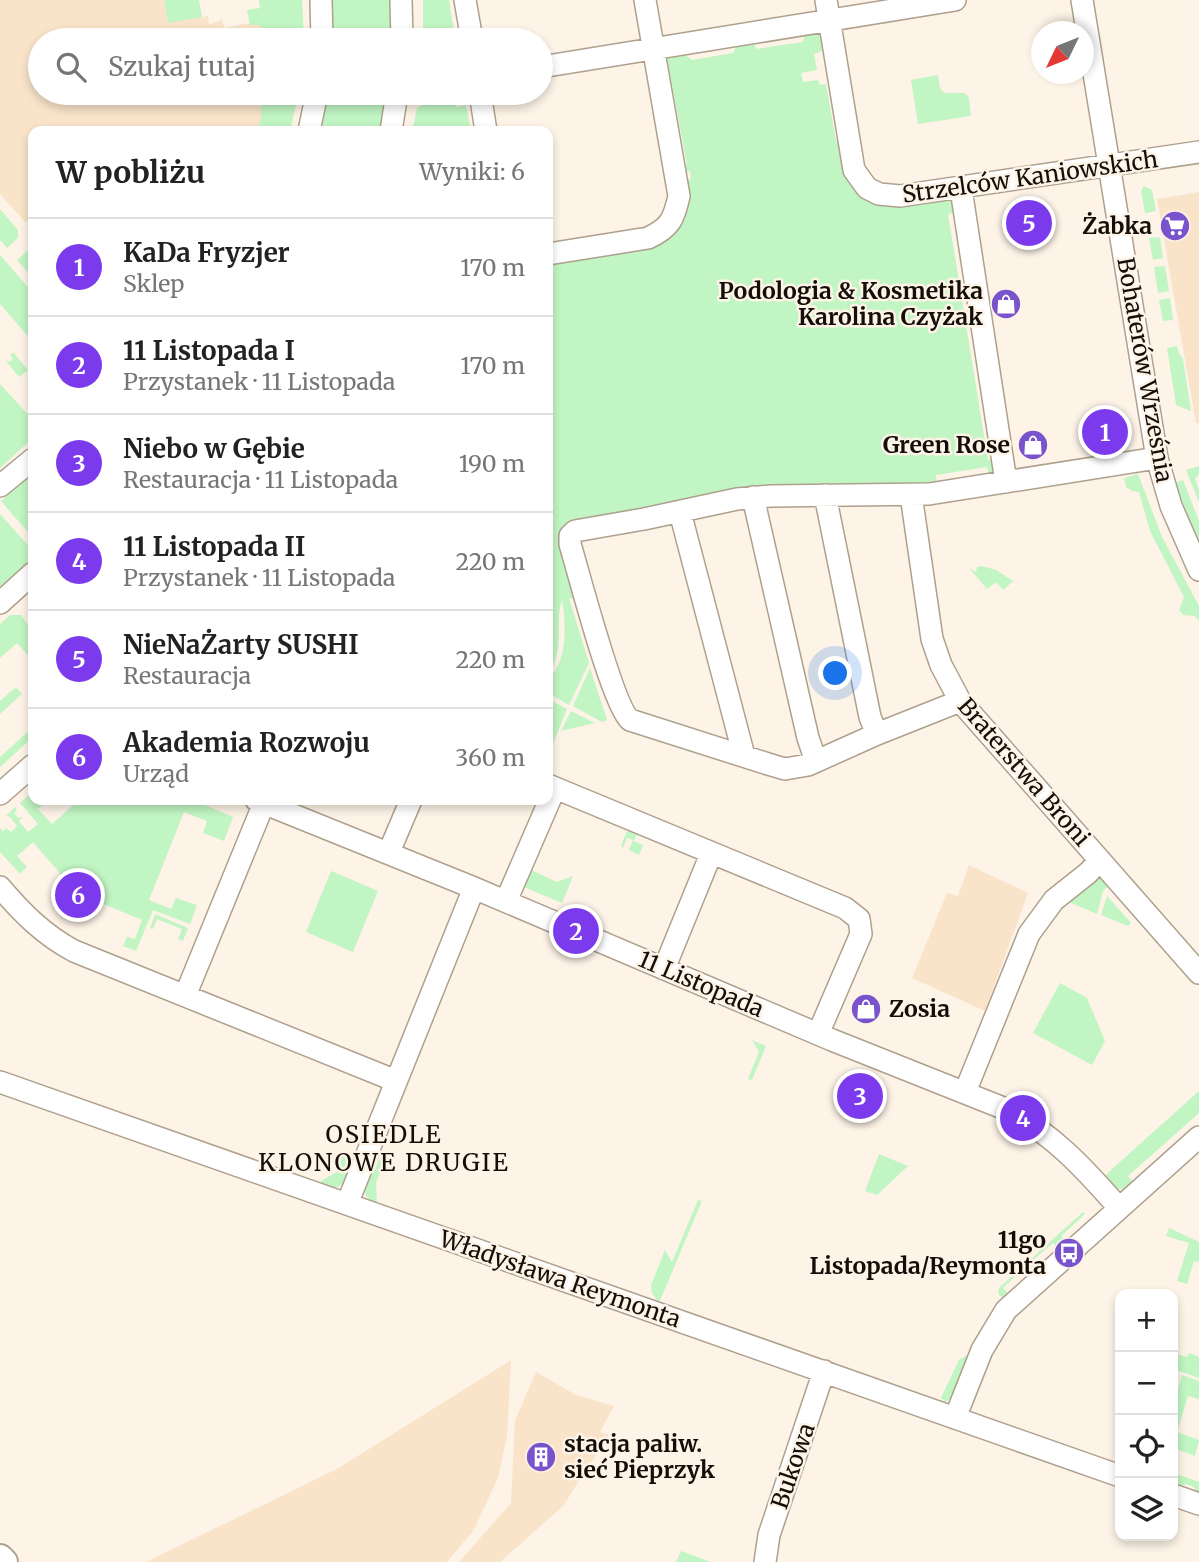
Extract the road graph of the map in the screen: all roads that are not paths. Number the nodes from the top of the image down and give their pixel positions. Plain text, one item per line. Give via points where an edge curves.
1 (321, 0) edge
2 (401, 0) edge
3 (465, 0) edge
4 (645, 0) edge
5 (955, 0) edge
6 (1082, 0) edge
7 (827, 10) edge
8 (322, 28) edge
9 (402, 28) edge
10 (469, 28) edge
11 (653, 50) junction
12 (553, 65) edge
13 (314, 105) edge
14 (395, 105) edge
15 (482, 105) edge
16 (310, 126) edge
17 (392, 126) edge
18 (485, 126) edge
19 (1199, 152) edge
20 (1109, 166) junction
21 (961, 189) junction
22 (553, 253) edge
23 (1157, 458) junction
24 (28, 463) edge
25 (1006, 482) junction
26 (0, 486) edge
27 (825, 495) junction
28 (911, 495) junction
29 (753, 497) junction
30 (680, 512) junction
31 (1199, 569) edge
32 (28, 585) edge
33 (0, 603) edge
34 (960, 701) junction
35 (877, 734) junction
36 (744, 756) junction
37 (816, 761) junction
38 (28, 769) edge
39 (553, 787) edge
40 (0, 794) edge
41 (258, 805) edge
42 (270, 805) edge
43 (409, 805) edge
44 (544, 805) edge
45 (389, 852) junction
46 (710, 853) junction
47 (1100, 860) junction
48 (0, 887) edge
49 (474, 888) junction
50 (506, 901) junction
51 (664, 969) junction
52 (1199, 972) edge
53 (185, 996) junction
54 (818, 1034) junction
55 (0, 1082) edge
56 (396, 1082) junction
57 (965, 1092) junction
58 (1199, 1138) edge
59 (347, 1204) junction
60 (1119, 1208) junction
61 (824, 1371) junction
62 (956, 1418) junction
63 (1115, 1474) edge
64 (1178, 1497) edge
65 (1199, 1504) edge
66 (0, 1558) edge
67 (4, 1562) edge
68 (765, 1562) edge

1 - 8 street
2 - 9 street
3 - 10 street
4 - 11 street
5 - 7 street
6 - 20 street, Bohaterów Września
7 - 11 street
7 - 21 street, Strzelców Kaniowskich via 848,139 855,170 867,188 900,197
11 - 12 street
11 - 22 street via 679,196 675,216 660,233 648,238
13 - 16 street
14 - 17 street
15 - 18 street
19 - 20 street, Strzelców Kaniowskich
20 - 21 street, Strzelców Kaniowskich
20 - 23 street, Bohaterów Września
21 - 25 street
23 - 25 street
23 - 31 street, Bohaterów Września via 1171,506
24 - 26 street
25 - 28 street
27 - 28 street
27 - 29 street
27 - 35 street
28 - 34 street, Braterstwa Broni via 932,639
29 - 30 street
29 - 37 street
30 - 36 street
30 - 36 street via 575,531 570,544 624,715
32 - 33 street
34 - 35 street
34 - 47 street, Braterstwa Broni
35 - 37 street
36 - 37 street via 785,769
38 - 40 street
39 - 46 street
41 - 53 street
42 - 45 street, 11 Listopada
43 - 45 street
44 - 50 street
45 - 49 street, 11 Listopada
46 - 51 street
46 - 54 street via 845,908 859,919 861,934
47 - 52 street, Braterstwa Broni
47 - 57 street via 1054,900 1029,934
48 - 53 street via 56,942
49 - 50 street, 11 Listopada
49 - 56 street
50 - 51 street, 11 Listopada
51 - 54 street, 11 Listopada
53 - 56 street
54 - 57 street, 11 Listopada
55 - 59 street, Władysława Reymonta
56 - 59 street
57 - 60 street, 11 Listopada via 1047,1134
58 - 60 street
59 - 61 street, Władysława Reymonta
60 - 62 street via 1006,1310 982,1350
61 - 62 street, Władysława Reymonta
61 - 68 street, Bukowa via 769,1535
62 - 63 street, Władysława Reymonta
64 - 65 street
66 - 67 main road

